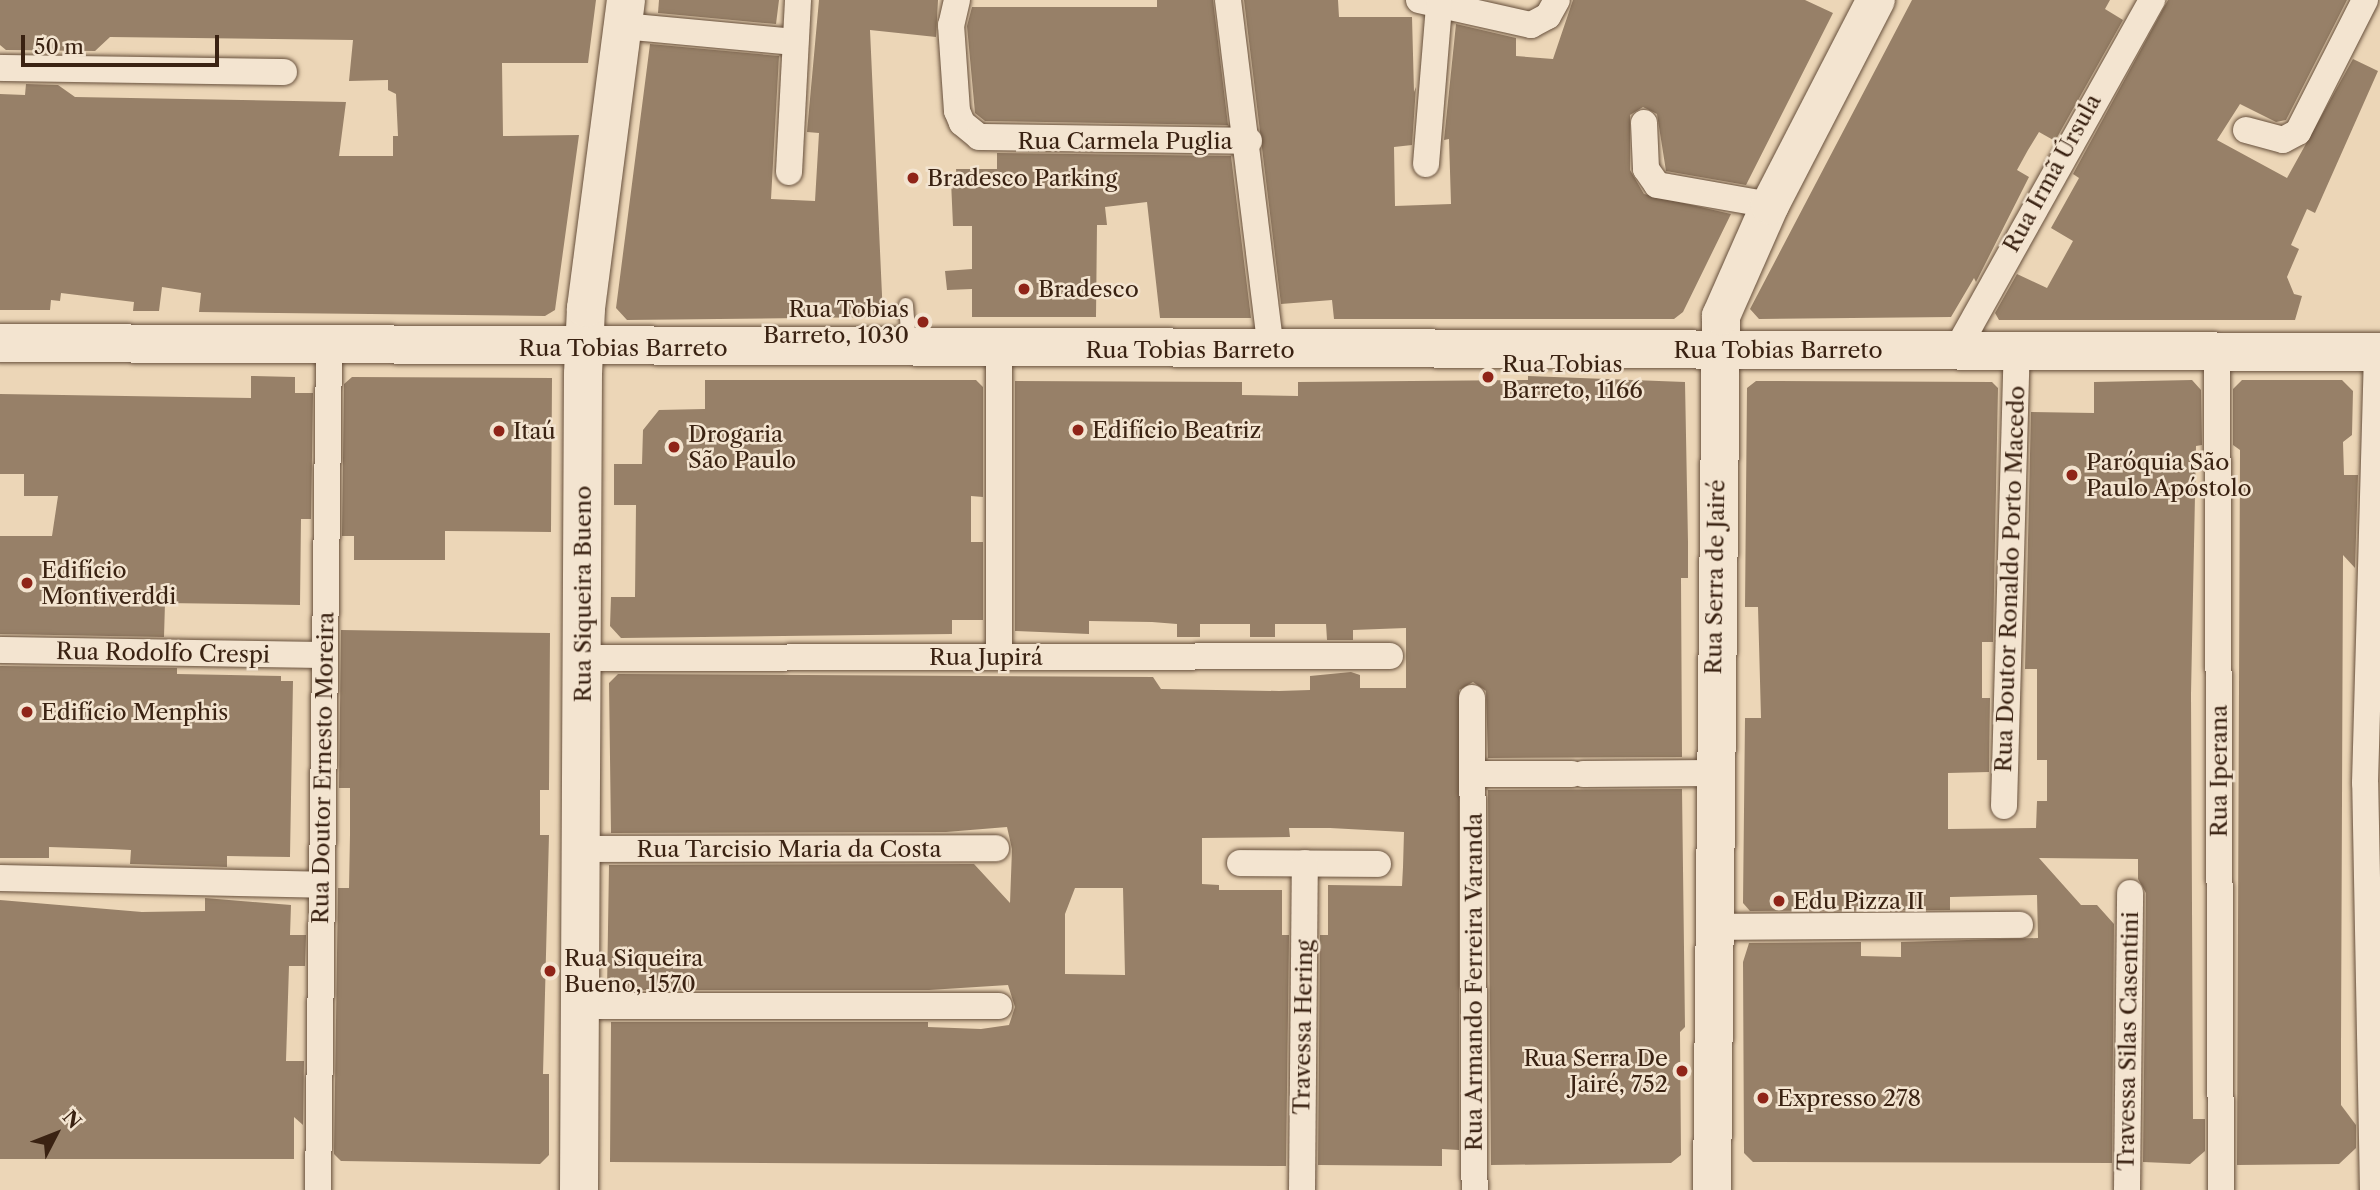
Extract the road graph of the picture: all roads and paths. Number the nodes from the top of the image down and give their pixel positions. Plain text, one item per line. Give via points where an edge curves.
1 (799, 0) edge
2 (957, 0) edge
3 (1228, 0) edge
4 (1557, 0) edge
5 (2152, 0) edge
6 (2365, 0) edge
7 (1429, 3) edge
8 (1865, 4) edge
9 (624, 13) edge
10 (795, 41) junction
11 (0, 68) edge
12 (284, 72) dead end
13 (1644, 123) dead end
14 (2246, 130) dead end
15 (1249, 141) junction
16 (1426, 164) dead end
17 (789, 172) dead end
18 (1770, 205) junction
19 (906, 304) dead end
20 (0, 342) edge
21 (329, 346) junction
22 (584, 349) junction
23 (909, 349) junction
24 (1271, 349) junction
25 (1956, 349) junction
26 (999, 350) junction
27 (1717, 350) junction
28 (2017, 351) junction
29 (2217, 351) junction
30 (2378, 352) edge
31 (0, 650) edge
32 (325, 655) junction
33 (1390, 656) dead end
34 (999, 657) junction
35 (583, 658) junction
36 (1472, 698) dead end
37 (1713, 773) junction
38 (1472, 774) junction
39 (2004, 806) dead end
40 (996, 848) dead end
41 (581, 849) junction
42 (1240, 863) dead end
43 (1305, 863) junction
44 (1378, 864) dead end
45 (0, 878) edge
46 (321, 885) junction
47 (2130, 893) dead end
48 (2020, 925) dead end
49 (1712, 928) junction
50 (580, 1006) junction
51 (999, 1006) dead end
52 (318, 1190) edge
53 (579, 1190) edge
54 (1301, 1190) edge
55 (1475, 1190) edge
56 (1712, 1190) edge
57 (2127, 1190) edge
58 (2221, 1190) edge
59 (2373, 1190) edge

1 - 10 street
2 - 15 street, Rua Carmela Puglia via 951,25 957,110 969,131 1001,140
3 - 15 street
4 - 7 street via 1548,16 1531,25
5 - 25 street, Rua Irmã Úrsula
6 - 14 street via 2298,132 2283,140
7 - 16 street
8 - 18 main road, Rua Serra de Jairé
9 - 10 street
9 - 22 main road, Rua Siqueira Bueno
10 - 17 street
11 - 12 street
13 - 18 street via 1646,169 1657,186
15 - 24 street
18 - 27 main road, Rua Serra de Jairé via 1721,316
19 - 23 lane
20 - 21 main road, Rua Tobias Barreto
21 - 22 main road, Rua Tobias Barreto
21 - 32 street, Rua Doutor Ernesto Moreira
22 - 23 main road, Rua Tobias Barreto
22 - 35 main road, Rua Siqueira Bueno
23 - 26 main road, Rua Tobias Barreto
24 - 26 main road, Rua Tobias Barreto
24 - 27 main road, Rua Tobias Barreto
25 - 27 main road, Rua Tobias Barreto
25 - 28 main road, Rua Tobias Barreto
26 - 34 street
27 - 37 main road, Rua Serra de Jairé
28 - 29 main road, Rua Tobias Barreto
28 - 39 street, Rua Doutor Ronaldo Porto Macedo
29 - 30 main road, Rua Tobias Barreto
29 - 58 street, Rua Iperana
30 - 59 street via 2365,783
31 - 32 street, Rua Rodolfo Crespi
32 - 46 street, Rua Doutor Ernesto Moreira
33 - 34 street, Rua Jupirá
34 - 35 street, Rua Jupirá
35 - 41 main road, Rua Siqueira Bueno
36 - 38 street, Rua Armando Ferreira Varanda
37 - 38 street
37 - 49 main road, Rua Serra de Jairé
38 - 55 street, Rua Armando Ferreira Varanda
40 - 41 street, Rua Tarcisio Maria da Costa
41 - 50 main road, Rua Siqueira Bueno
42 - 43 street
43 - 44 street
43 - 54 street, Travessa Hering
45 - 46 street
46 - 52 street, Rua Doutor Ernesto Moreira
47 - 57 street, Travessa Silas Casentini
48 - 49 street
49 - 56 main road, Rua Serra de Jairé
50 - 51 street
50 - 53 main road, Rua Siqueira Bueno

